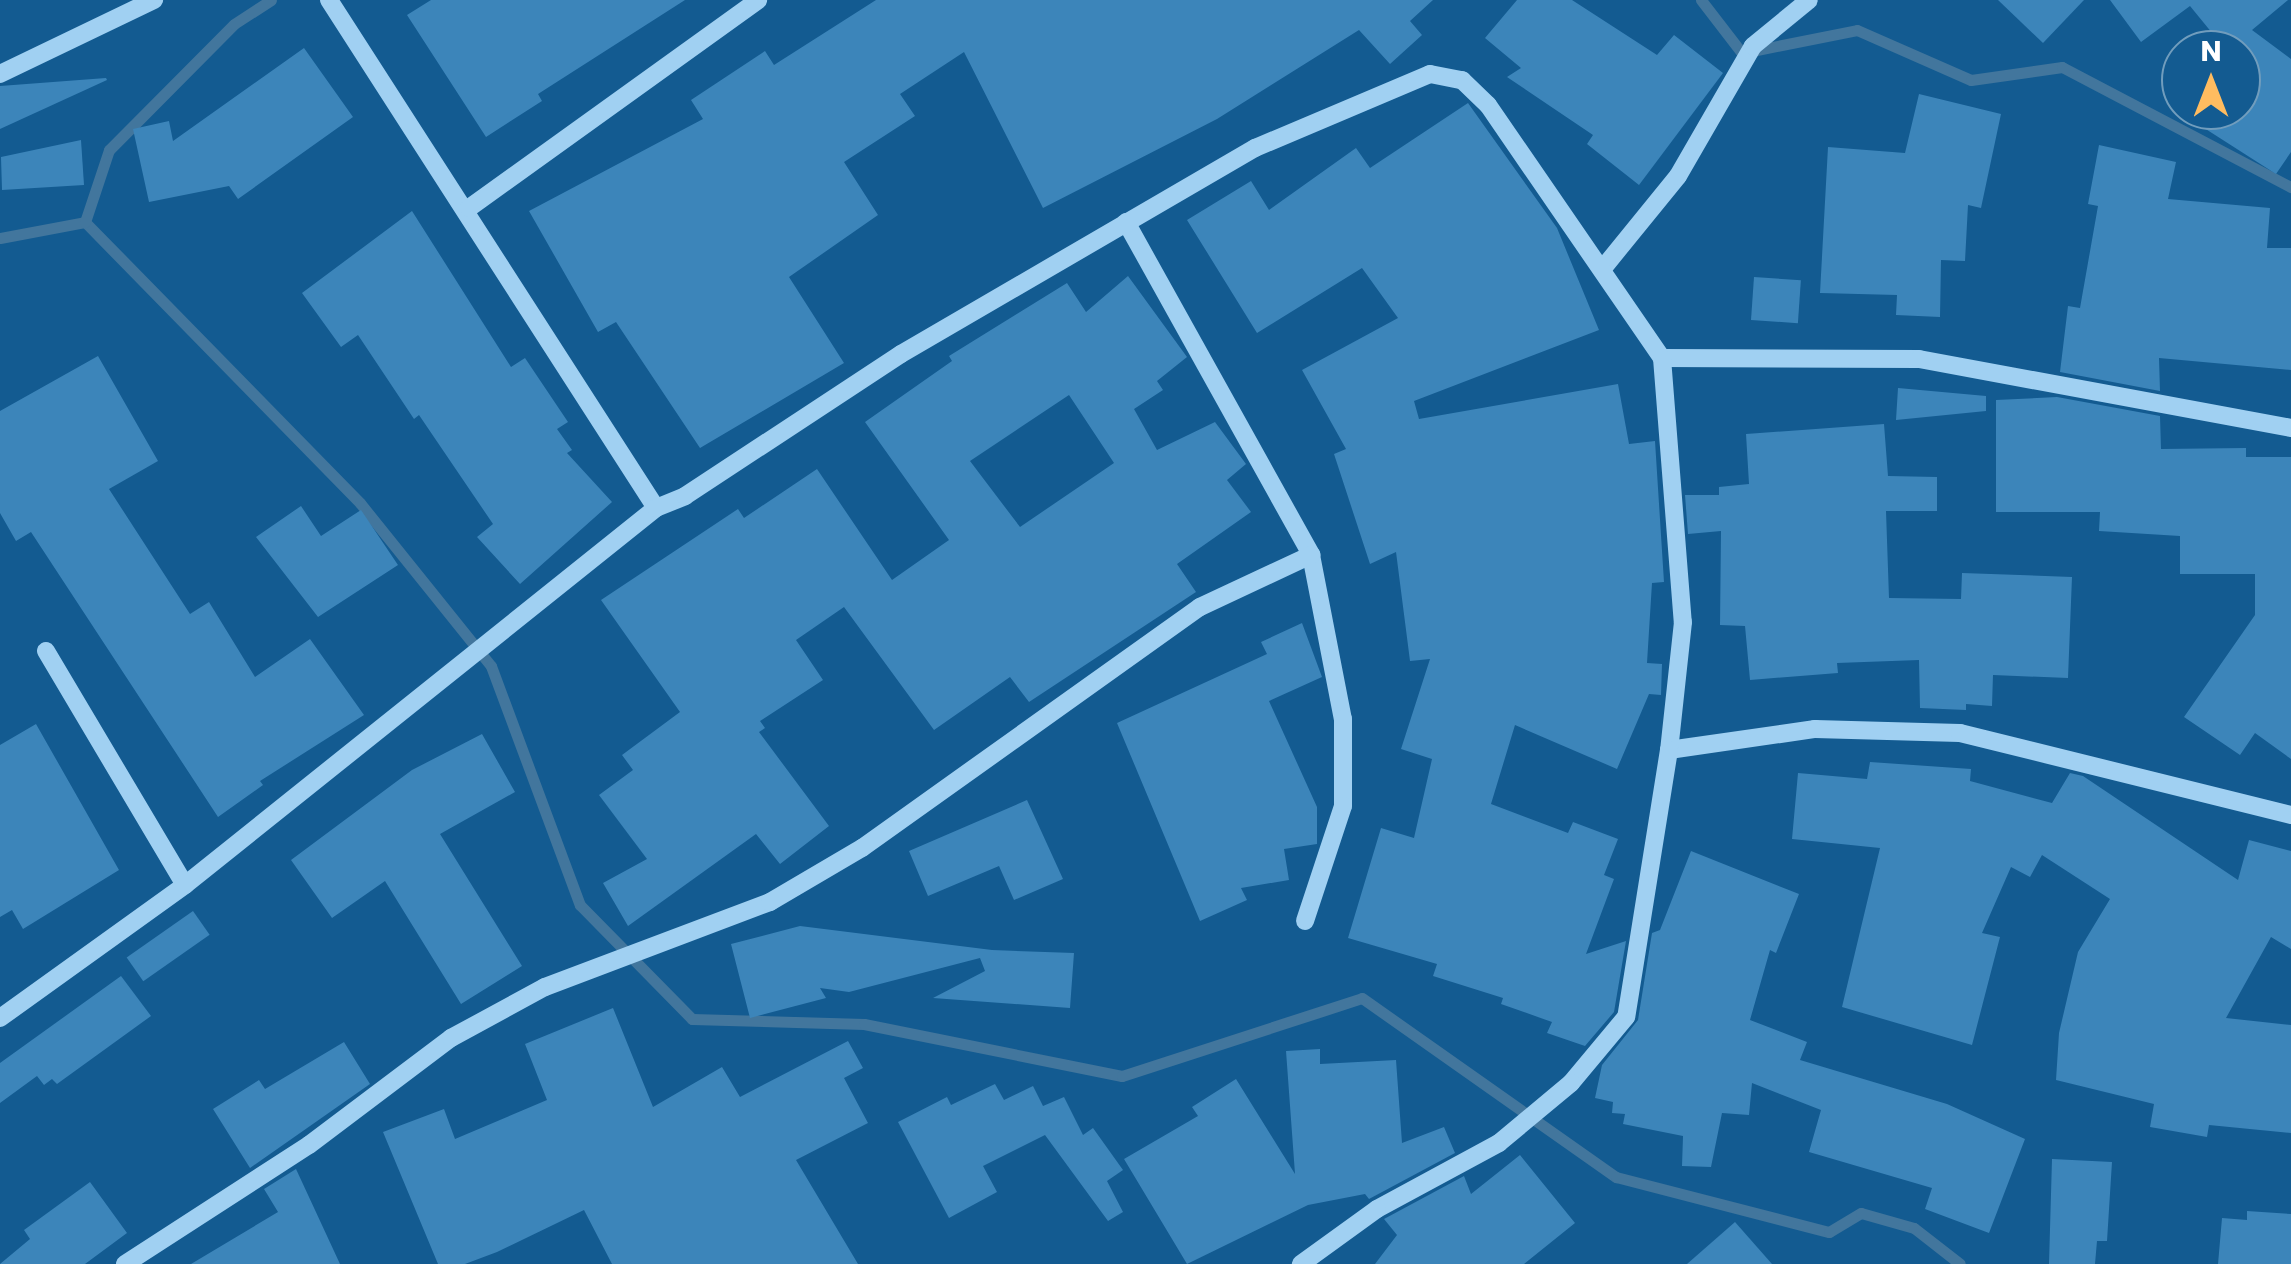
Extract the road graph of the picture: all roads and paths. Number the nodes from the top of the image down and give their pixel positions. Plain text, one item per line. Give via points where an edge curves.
1 (154, 0) edge
2 (330, 0) edge
3 (758, 0) edge
4 (1809, 0) edge
5 (0, 74) edge
6 (469, 208) junction
7 (1126, 222) junction
8 (1604, 266) junction
9 (1662, 358) junction
10 (2291, 428) edge
11 (656, 508) junction
12 (1311, 555) junction
13 (46, 652) dead end
14 (1669, 750) junction
15 (2291, 814) edge
16 (185, 885) junction
17 (1305, 921) dead end
18 (0, 1018) edge
19 (126, 1264) edge
20 (1301, 1264) edge

1 - 5 street
2 - 6 street
3 - 6 street
4 - 8 street via 1753,46 1678,176
6 - 11 street
7 - 8 street via 1255,148 1430,74 1462,80 1488,104
7 - 11 street
7 - 12 street
8 - 9 street
9 - 10 street via 1920,360
9 - 14 street via 1684,622
11 - 16 street
12 - 17 street via 1343,720 1343,806
12 - 19 street via 1200,607 862,848 770,902 545,987 450,1038 309,1145
13 - 16 street
14 - 15 street via 1815,729 1960,734
14 - 20 street via 1626,1017 1571,1082 1499,1143 1376,1209
16 - 18 street

